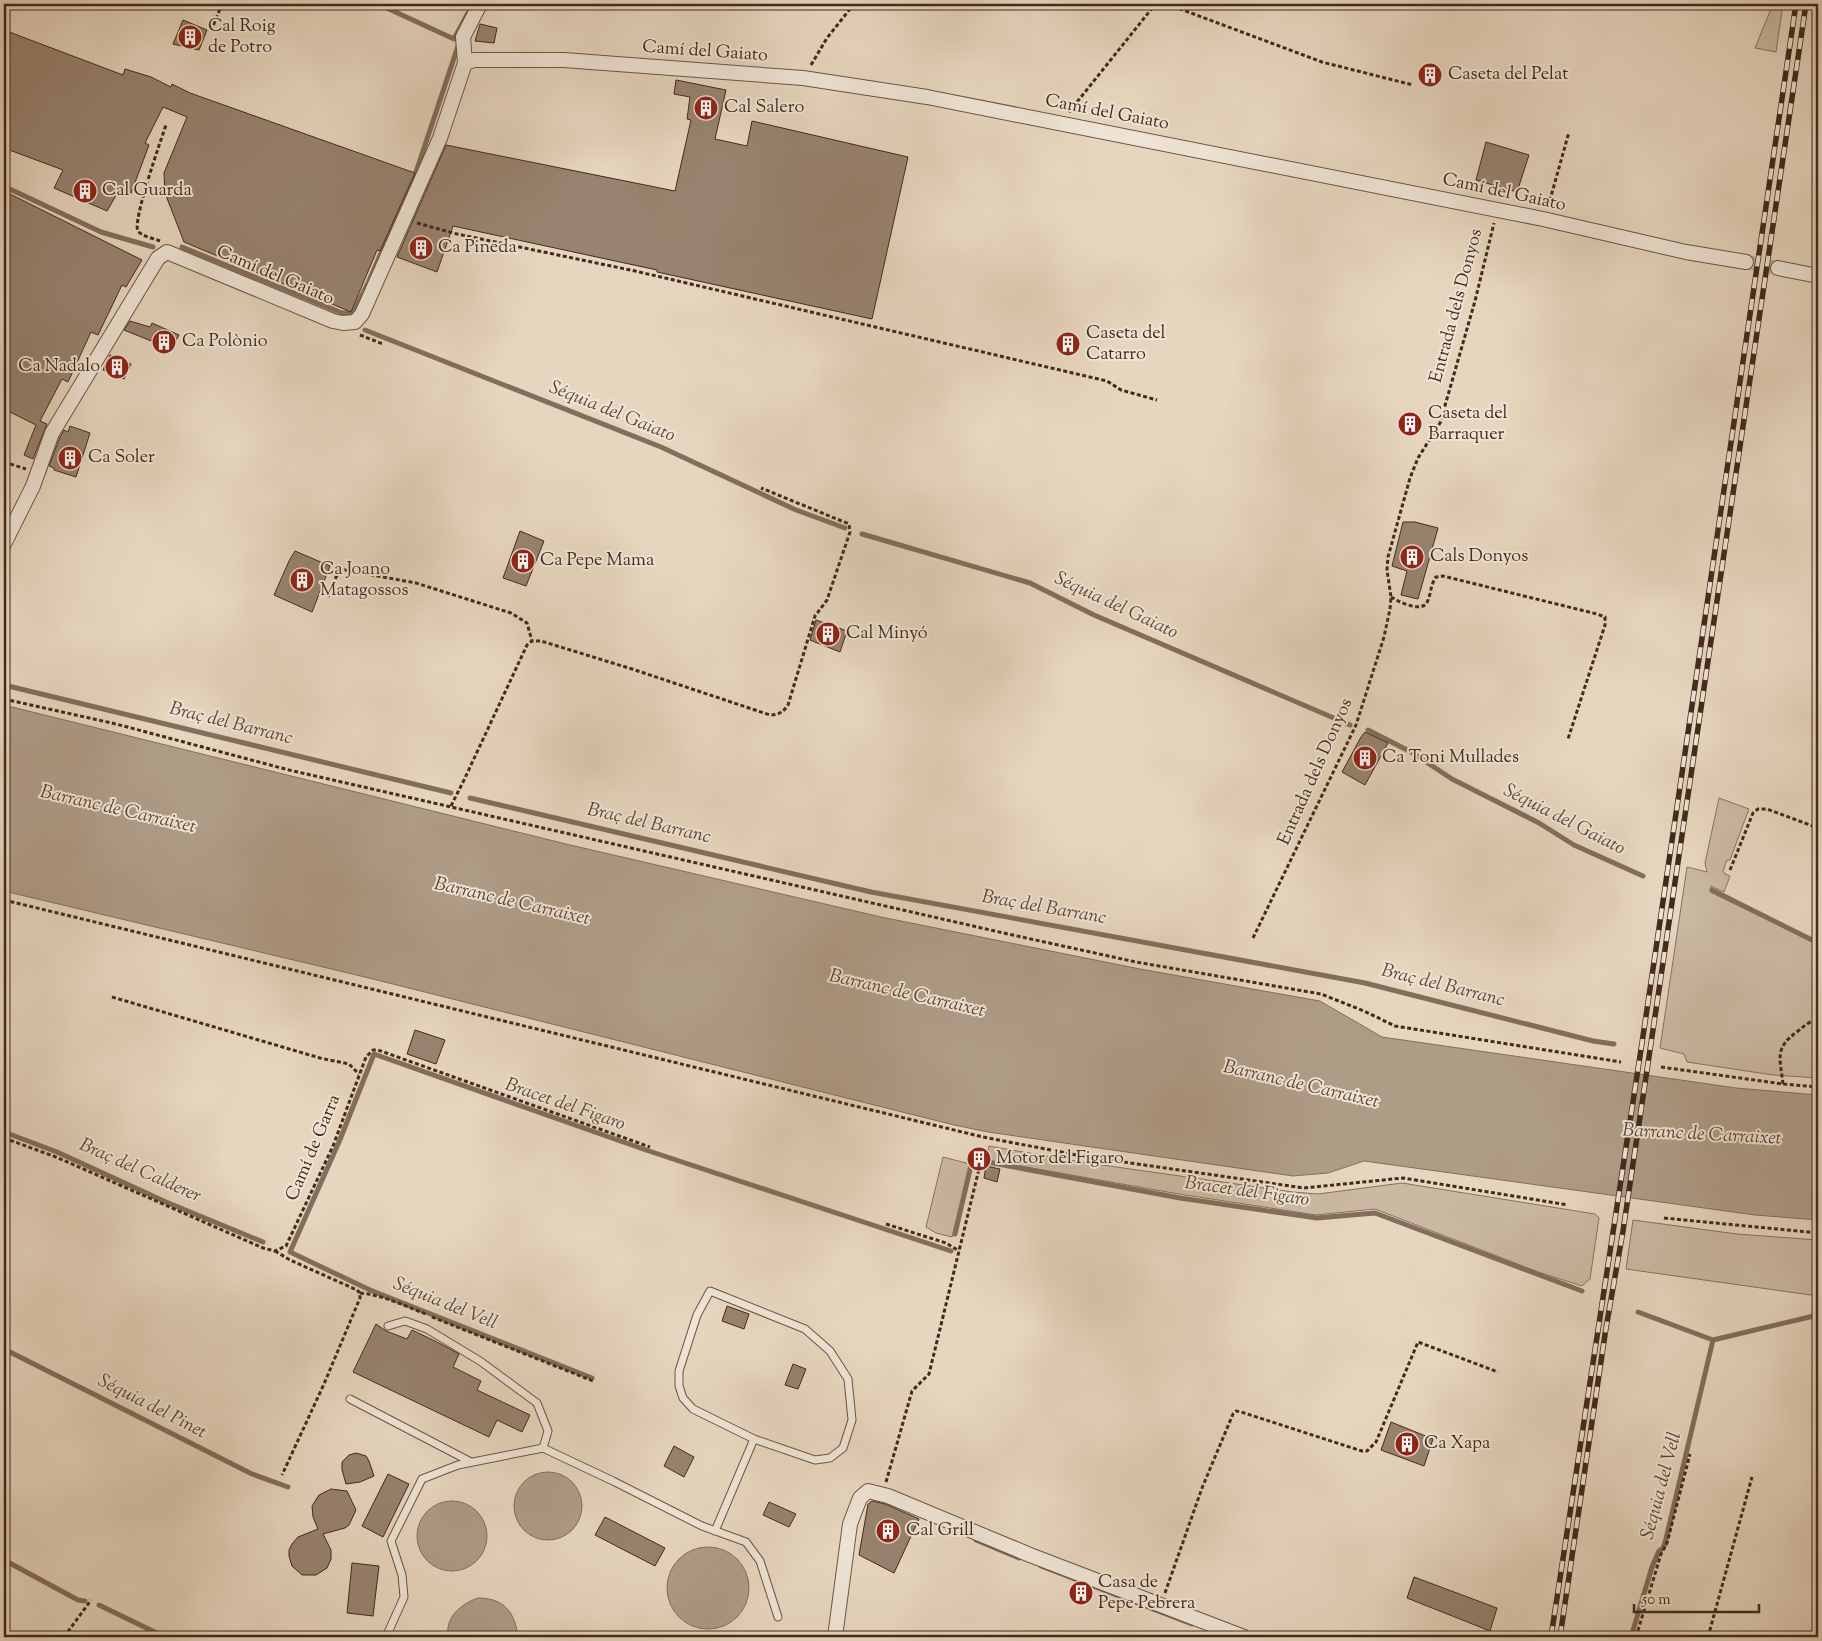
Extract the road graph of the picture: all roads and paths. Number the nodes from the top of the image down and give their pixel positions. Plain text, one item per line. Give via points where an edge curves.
1 (222, 4) edge
2 (480, 4) edge
3 (854, 4) edge
4 (1158, 4) edge
5 (1167, 4) edge
6 (211, 31) dead end
7 (465, 63) junction
8 (803, 78) junction
9 (1413, 85) dead end
10 (1066, 124) junction
11 (166, 125) dead end
12 (1569, 132) dead end
13 (1496, 210) junction
14 (1543, 219) junction
15 (404, 220) junction
16 (167, 252) junction
17 (1746, 262) tunnel mouth
18 (1778, 268) tunnel mouth
19 (1818, 276) edge
20 (1157, 400) dead end
21 (4, 462) edge
22 (38, 472) junction
23 (761, 488) dead end
24 (4, 544) edge
25 (328, 597) dead end
26 (1391, 597) junction
27 (532, 641) junction
28 (4, 699) edge
29 (1568, 739) dead end
30 (451, 806) junction
31 (1818, 828) edge
32 (1730, 870) dead end
33 (4, 900) edge
34 (1253, 938) dead end
35 (112, 997) dead end
36 (1818, 1019) edge
37 (1621, 1062) dead end
38 (1661, 1067) dead end
39 (359, 1074) junction
40 (1783, 1084) junction
41 (1818, 1087) edge
42 (4, 1138) edge
43 (650, 1147) dead end
44 (979, 1169) dead end
45 (1568, 1205) dead end
46 (1664, 1218) dead end
47 (886, 1224) dead end
48 (1818, 1233) edge
49 (275, 1250) junction
50 (959, 1251) junction
51 (360, 1293) junction
52 (388, 1326) dead end
53 (1498, 1372) dead end
54 (593, 1381) dead end
55 (350, 1399) dead end
56 (754, 1439) junction
57 (543, 1448) junction
58 (1690, 1454) dead end
59 (471, 1462) junction
60 (282, 1475) dead end
61 (1752, 1478) dead end
62 (882, 1494) junction
63 (715, 1530) junction
64 (91, 1600) dead end
65 (1160, 1606) junction
66 (778, 1617) dead end
67 (64, 1637) edge
68 (386, 1637) edge
69 (834, 1637) edge
70 (1244, 1637) edge
71 (1636, 1637) edge
72 (1708, 1637) edge

1 - 6 path
2 - 7 street via 463,37
3 - 8 path via 827,38
4 - 10 path via 1070,111
5 - 9 path via 1322,62
7 - 8 street, Camí del Gaiato via 474,60 564,60
7 - 15 street, Camí del Gaiato via 440,138
8 - 10 street, Camí del Gaiato via 927,96
10 - 13 street, Camí del Gaiato
11 - 16 path via 136,225 139,232 160,240
12 - 14 path
13 - 14 street, Camí del Gaiato
13 - 26 path, Entrada dels Donyos via 1476,301 1440,423 1418,458 1410,478 1388,557
14 - 17 street, Camí del Gaiato via 1686,252
15 - 16 street, Camí del Gaiato via 362,314 355,322 332,321
15 - 20 path via 1107,381 1121,390
16 - 22 street via 158,258 52,433
18 - 19 street
21 - 22 path
22 - 24 street
23 - 27 path via 849,524 850,532 828,600 815,616 788,705 783,712 770,715 632,668
25 - 27 path via 336,577 345,570 401,580 511,613 527,623
26 - 29 path via 1415,607 1423,606 1432,582 1442,576 1605,617
26 - 34 path, Entrada dels Donyos via 1384,637 1356,726
27 - 30 path via 527,645
28 - 30 path
30 - 37 path via 1136,962 1321,994 1395,1026
31 - 32 path via 1767,809 1758,809 1753,813
33 - 45 path via 983,1138 1082,1156 1304,1188 1403,1178
35 - 39 path via 349,1064
36 - 40 path via 1783,1044 1780,1055
38 - 40 path
39 - 43 path, Camí de Garra via 366,1057 372,1050 378,1050
39 - 49 path, Camí de Garra via 333,1146 290,1238 286,1246
40 - 41 path
42 - 49 path via 56,1157 263,1248
44 - 50 path
46 - 48 path
47 - 50 path via 946,1243
49 - 51 path
50 - 62 path via 929,1374 912,1391
51 - 54 path via 384,1298
51 - 60 path via 324,1384
52 - 57 lane via 405,1321 426,1329 480,1361 537,1403 548,1430
53 - 65 path via 1418,1342 1376,1442 1367,1451 1236,1411 1202,1488
55 - 59 lane
56 - 56 lane via 815,1460 830,1458 843,1448 852,1420 848,1379 830,1350 805,1329 710,1291 697,1315 679,1371 679,1386 692,1409
56 - 63 lane
57 - 59 lane
57 - 63 lane
58 - 71 path via 1667,1543
59 - 68 lane via 422,1479 391,1541 402,1575 404,1597
61 - 72 path
62 - 65 street
62 - 69 street via 868,1491 860,1498 850,1524
63 - 66 lane via 746,1542 760,1560
64 - 67 path
65 - 70 street

